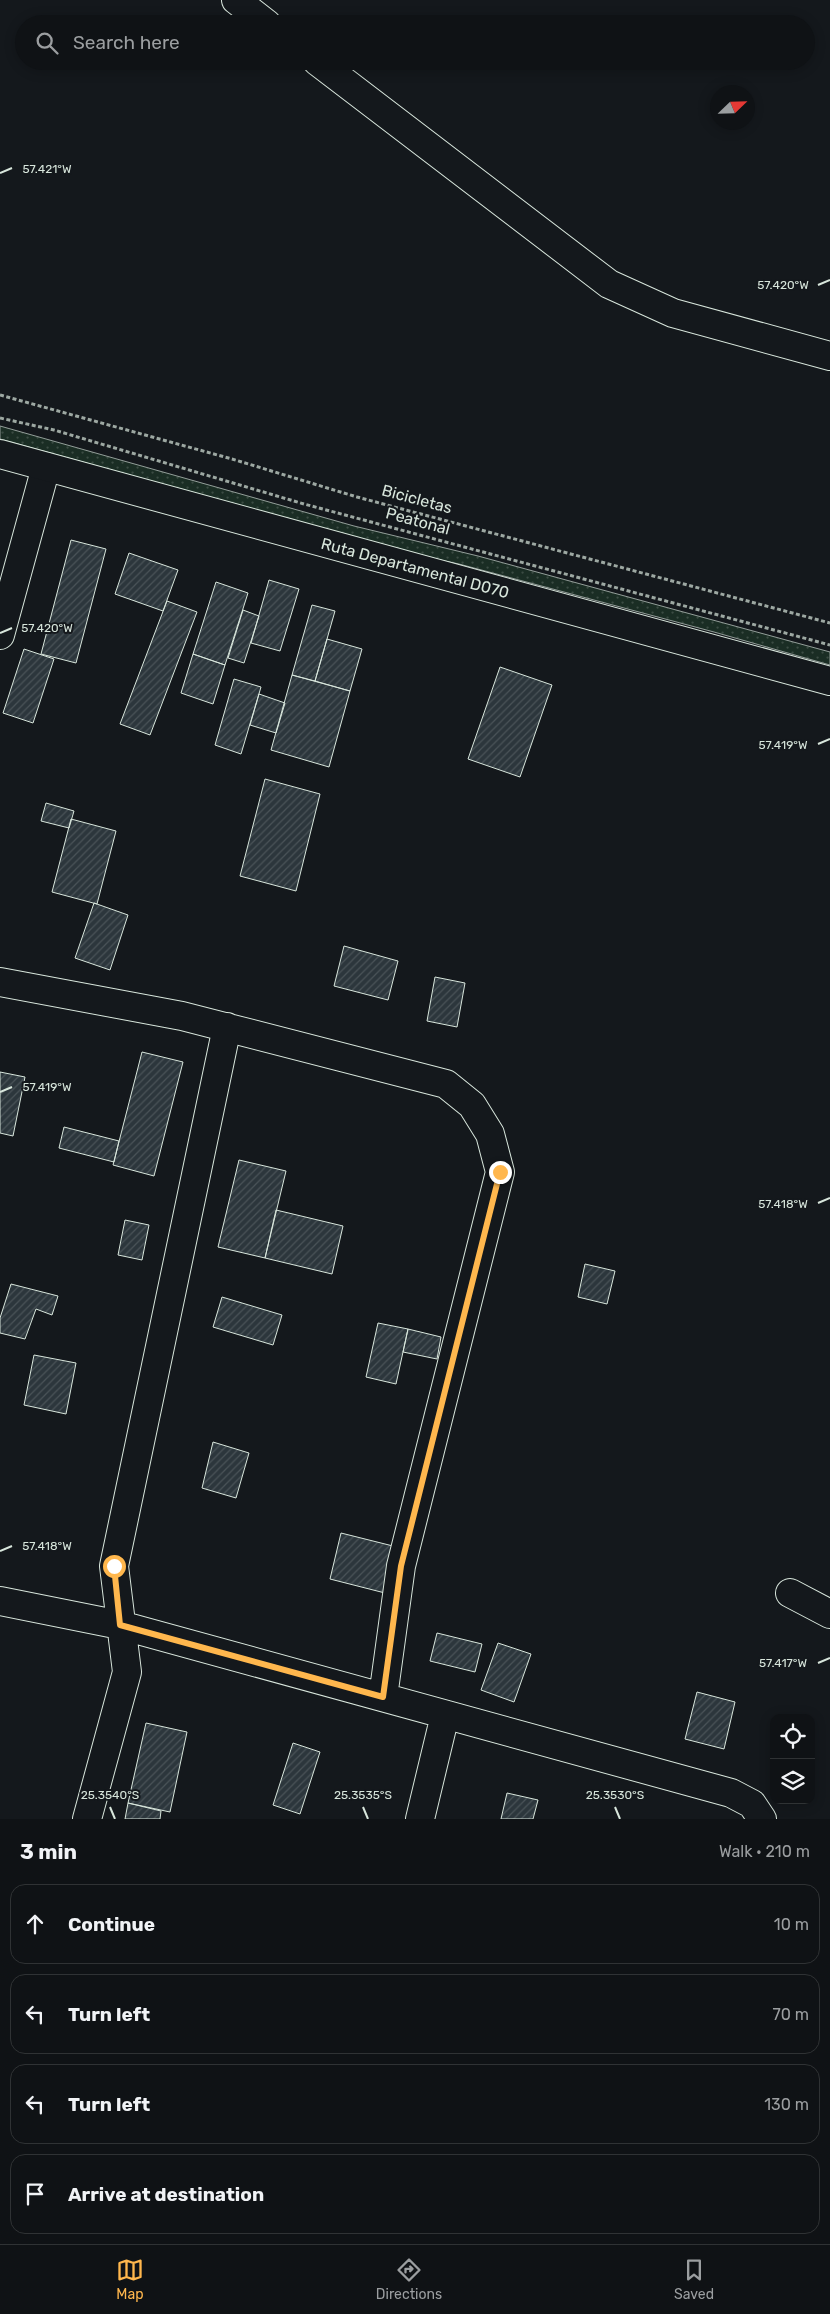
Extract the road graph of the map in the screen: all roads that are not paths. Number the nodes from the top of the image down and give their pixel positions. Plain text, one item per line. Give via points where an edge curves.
1 (236, 0) edge
2 (255, 15) edge
3 (329, 70) edge
4 (830, 356) edge
5 (0, 454) edge
6 (46, 467) junction
7 (0, 634) edge
8 (830, 681) edge
9 (0, 982) edge
10 (227, 1027) junction
11 (790, 1593) dead end
12 (0, 1601) edge
13 (830, 1614) edge
14 (120, 1625) junction
15 (383, 1697) junction
16 (445, 1714) junction
17 (88, 1819) edge
18 (420, 1819) edge
19 (762, 1819) edge

1 - 2 street
3 - 4 street via 609,284 673,313
5 - 6 street, Ruta Departamental D070
6 - 7 street
6 - 8 street, Ruta Departamental D070
9 - 10 street
10 - 14 street via 114,1566
10 - 15 street via 446,1084 472,1105 490,1134 500,1172 401,1566
11 - 13 street
12 - 14 street
14 - 15 street
14 - 17 street via 127,1672
15 - 16 street
16 - 18 street
16 - 19 street via 731,1794 752,1804

